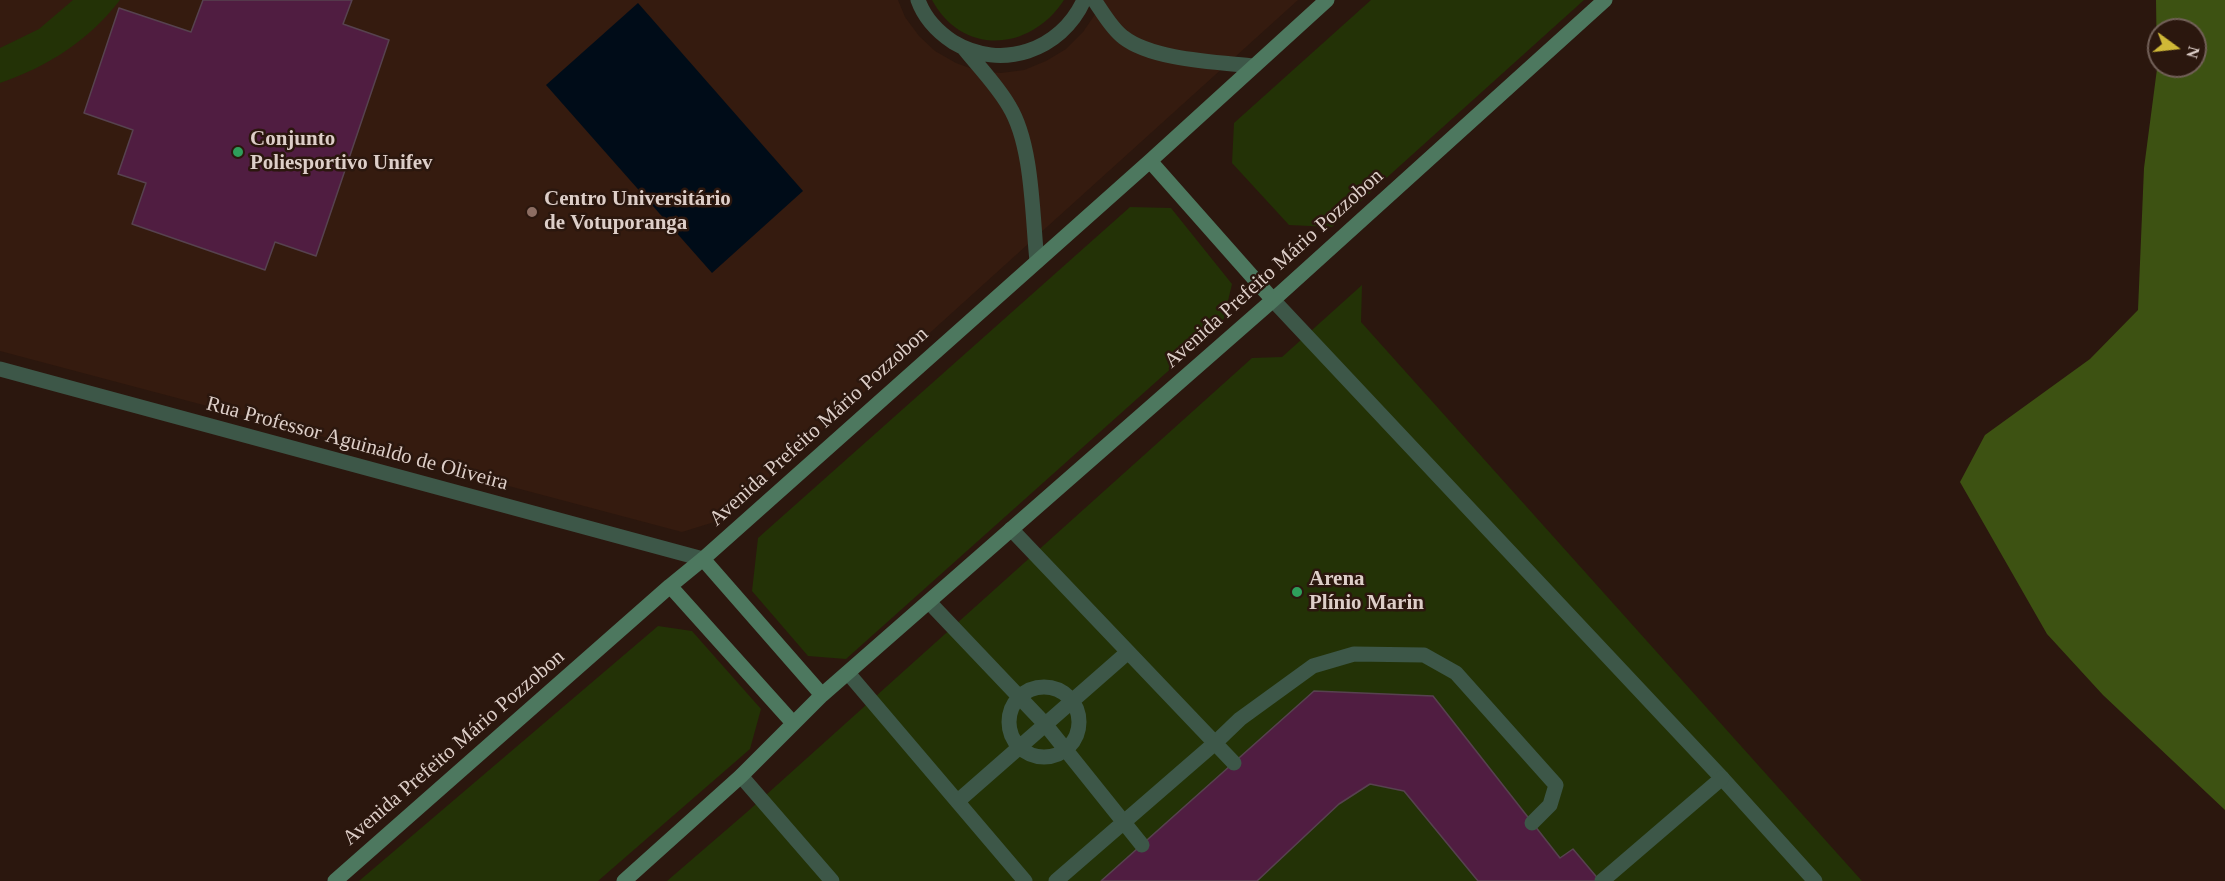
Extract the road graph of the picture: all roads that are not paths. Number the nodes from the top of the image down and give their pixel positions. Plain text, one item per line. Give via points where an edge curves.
1 (918, 0) edge
2 (1084, 0) edge
3 (1094, 0) edge
4 (1327, 0) edge
5 (1605, 0) edge
6 (963, 47) junction
7 (1254, 66) junction
8 (1150, 161) junction
9 (1037, 261) junction
10 (1273, 300) junction
11 (0, 369) edge
12 (1011, 529) junction
13 (703, 560) junction
14 (670, 586) junction
15 (929, 602) junction
16 (1128, 652) junction
17 (848, 673) junction
18 (822, 695) junction
19 (1019, 697) junction
20 (1072, 700) junction
21 (793, 723) junction
22 (1045, 724) junction
23 (1215, 743) junction
24 (1019, 747) junction
25 (1066, 750) junction
26 (1234, 763) dead end
27 (741, 776) junction
28 (1722, 778) junction
29 (958, 801) junction
30 (1125, 822) junction
31 (1532, 823) dead end
32 (1142, 845) dead end
33 (335, 881) edge
34 (624, 881) edge
35 (832, 881) edge
36 (1025, 881) edge
37 (1056, 881) edge
38 (1602, 881) edge
39 (1815, 881) edge

1 - 6 street via 945,37
2 - 6 street via 1064,31 1025,53 982,54
3 - 7 street via 1122,37 1141,47 1175,57
4 - 7 street, Avenida Prefeito Mário Pozzobon
5 - 10 street, Avenida Prefeito Mário Pozzobon
6 - 9 street via 1010,107 1021,132
7 - 8 street, Avenida Prefeito Mário Pozzobon
8 - 9 street, Avenida Prefeito Mário Pozzobon
8 - 10 street
9 - 13 street, Avenida Prefeito Mário Pozzobon
10 - 12 street, Avenida Prefeito Mário Pozzobon
10 - 28 street
11 - 13 street, Rua Professor Aguinaldo de Oliveira
12 - 15 street, Avenida Prefeito Mário Pozzobon
12 - 16 street
13 - 14 street, Avenida Prefeito Mário Pozzobon
13 - 18 street
14 - 21 street
14 - 33 street, Avenida Prefeito Mário Pozzobon
15 - 17 street, Avenida Prefeito Mário Pozzobon
15 - 19 street
16 - 20 street
16 - 23 street
17 - 18 street, Avenida Prefeito Mário Pozzobon
17 - 29 street
18 - 21 street, Avenida Prefeito Mário Pozzobon
19 - 20 street via 1036,687 1048,687
19 - 22 street
19 - 24 street via 1009,722
20 - 22 street
20 - 25 street via 1079,727
21 - 27 street, Avenida Prefeito Mário Pozzobon
22 - 24 street
22 - 25 street
23 - 26 street
23 - 30 street
23 - 31 street via 1240,719 1313,666 1354,654 1424,655 1456,673 1557,785 1550,805
24 - 25 street via 1041,757
24 - 29 street
25 - 30 street
27 - 34 street, Avenida Prefeito Mário Pozzobon
27 - 35 street
28 - 38 street
28 - 39 street
29 - 36 street
30 - 32 street
30 - 37 street

